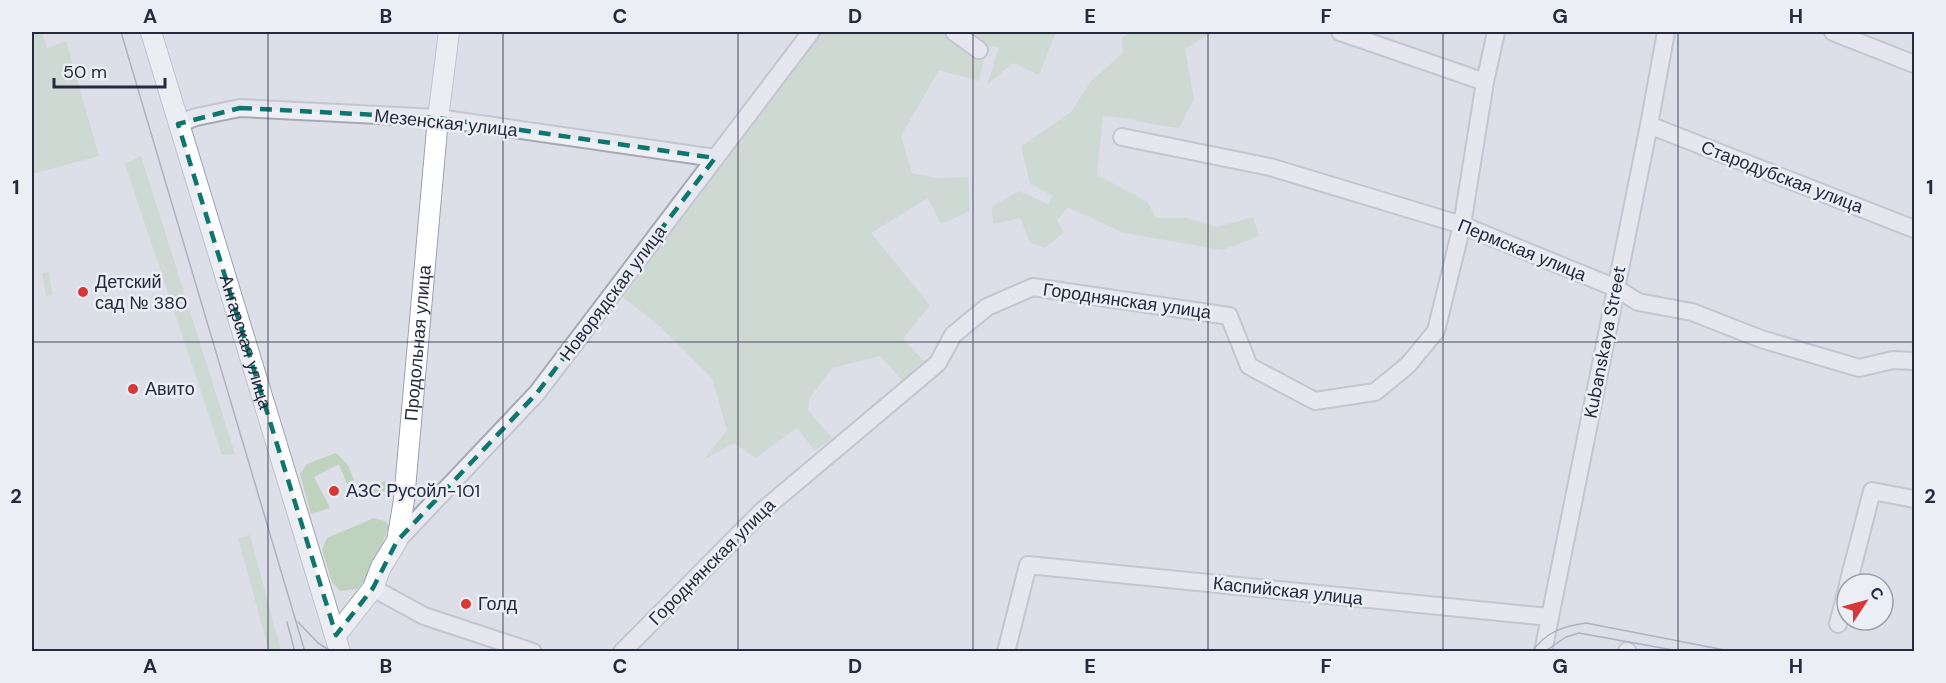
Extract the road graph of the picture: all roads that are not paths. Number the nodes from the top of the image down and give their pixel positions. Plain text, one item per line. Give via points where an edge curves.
1 (151, 32) edge
2 (449, 32) edge
3 (811, 32) edge
4 (954, 32) edge
5 (1340, 32) edge
6 (1496, 32) edge
7 (1666, 32) edge
8 (1833, 32) edge
9 (980, 50) dead end
10 (1914, 64) edge
11 (1485, 82) junction
12 (438, 118) junction
13 (178, 124) junction
14 (1649, 125) junction
15 (1122, 137) dead end
16 (715, 158) junction
17 (1462, 225) junction
18 (1914, 229) edge
19 (1616, 288) junction
20 (1914, 361) edge
21 (1914, 499) edge
22 (397, 541) junction
23 (1851, 572) edge
24 (373, 588) junction
25 (1549, 617) junction
26 (338, 643) edge
27 (533, 651) edge
28 (622, 651) edge
29 (1006, 651) edge
30 (1543, 651) edge

1 - 13 main road, Ангарская улица
2 - 12 main road, Продольная улица
3 - 16 street, Новорядская улица
4 - 9 street
5 - 11 street
6 - 11 street, Городнянская улица
7 - 14 street, Kubanskaya Street
8 - 10 street
11 - 17 street, Городнянская улица
12 - 13 street, Мезенская улица via 240,108
12 - 16 street, Мезенская улица
12 - 22 main road, Продольная улица via 404,500
13 - 26 main road, Ангарская улица
14 - 18 street, Стародубская улица
14 - 19 street, Kubanskaya Street
15 - 17 street, Пермская улица via 1270,167
16 - 22 street, Новорядская улица via 537,393
17 - 19 street, Пермская улица
17 - 28 street, Городнянская улица via 1436,331 1408,365 1375,392 1315,401 1249,366 1229,316 1033,287 987,308 953,335 938,363 762,511
19 - 20 street, Пермская улица via 1638,302 1692,312 1761,339 1859,368 1893,360
19 - 25 street, Kubanskaya Street
21 - 23 street via 1872,491
22 - 24 main road, Продольная улица
24 - 26 main road, Продольная улица
24 - 27 street via 424,616
25 - 29 street, Каспийская улица via 1028,565
25 - 30 street, Kubanskaya Street

